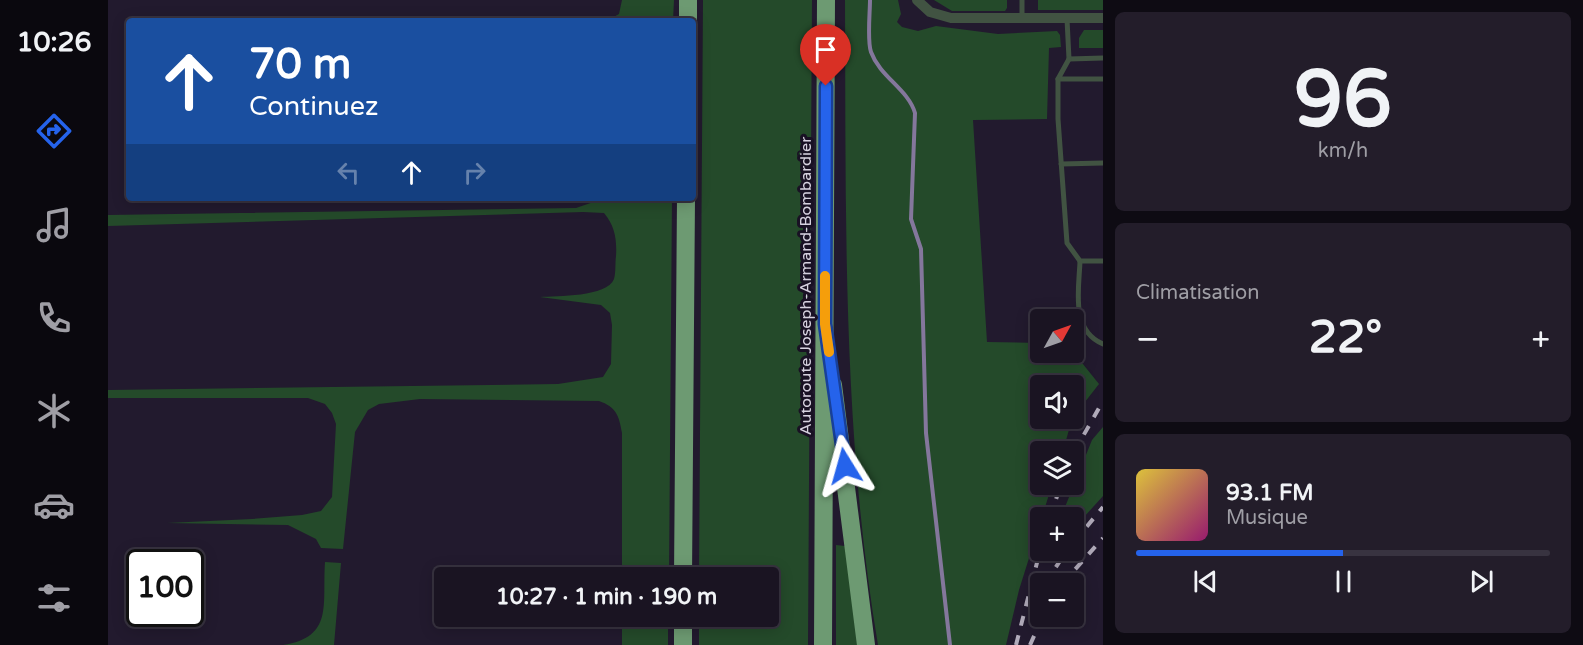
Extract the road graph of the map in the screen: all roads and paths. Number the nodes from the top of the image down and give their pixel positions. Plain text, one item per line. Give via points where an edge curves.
1 (688, 0) edge
2 (826, 0) edge
3 (917, 0) edge
4 (1022, 0) edge
5 (688, 18) edge
6 (1067, 18) junction
7 (1103, 18) edge
8 (1022, 19) junction
9 (1103, 58) edge
10 (1070, 59) junction
11 (1058, 79) junction
12 (1103, 79) edge
13 (1103, 163) edge
14 (1061, 164) junction
15 (686, 201) edge
16 (1080, 261) junction
17 (1103, 261) edge
18 (825, 324) junction
19 (1103, 344) edge
20 (683, 567) edge
21 (683, 627) edge
22 (683, 645) edge
23 (823, 645) edge
24 (866, 645) edge

1 - 5 highway
2 - 18 highway, Autoroute Joseph-Armand-Bombardier
3 - 8 street via 930,12 960,19
4 - 8 lane
6 - 7 street
6 - 8 street
6 - 10 lane
9 - 10 lane
10 - 11 lane
11 - 12 lane
11 - 14 lane
13 - 14 lane
14 - 16 lane via 1067,243
15 - 20 highway
16 - 17 lane
16 - 19 lane via 1080,320 1088,333
18 - 23 highway, Autoroute Joseph-Armand-Bombardier
18 - 24 highway
21 - 22 highway

